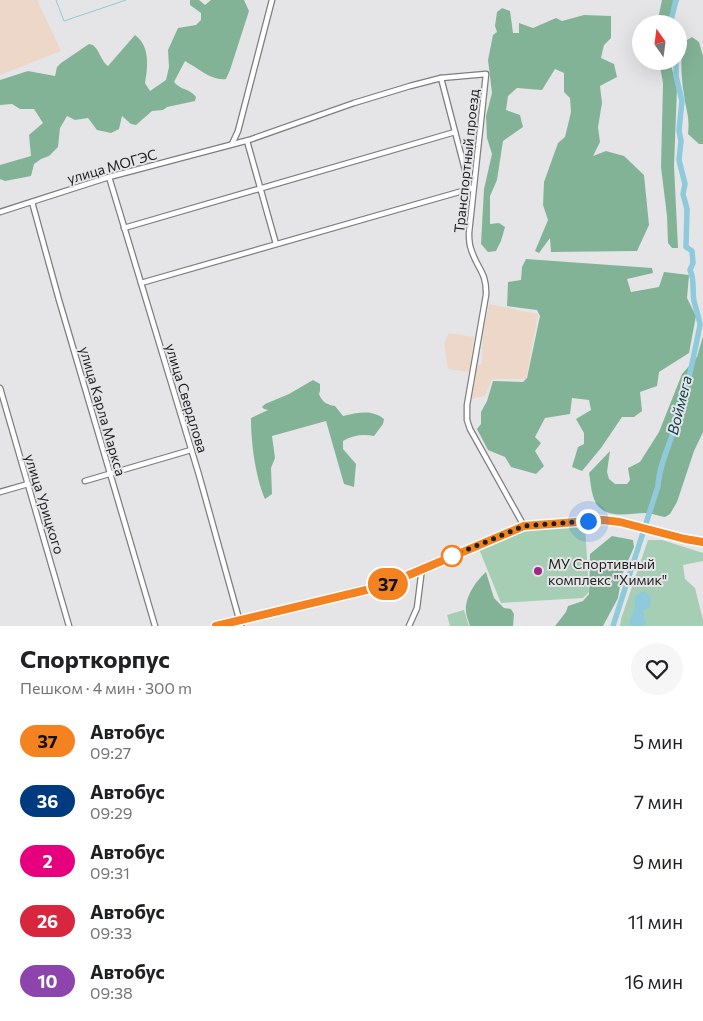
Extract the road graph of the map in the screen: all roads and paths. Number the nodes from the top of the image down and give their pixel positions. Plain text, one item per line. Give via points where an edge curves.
1 (272, 0) edge
2 (441, 78) junction
3 (455, 132) junction
4 (247, 141) junction
5 (232, 144) junction
6 (109, 177) junction
7 (472, 188) junction
8 (260, 189) junction
9 (32, 202) junction
10 (0, 212) edge
11 (124, 228) junction
12 (276, 244) junction
13 (141, 283) junction
14 (0, 388) edge
15 (191, 450) junction
16 (110, 474) junction
17 (85, 481) dead end
18 (28, 484) junction
19 (0, 492) edge
20 (524, 526) junction
21 (703, 542) edge
22 (422, 568) junction
23 (240, 623) edge
24 (69, 626) edge
25 (155, 626) edge
26 (216, 626) edge
27 (409, 626) edge

1 - 5 street
2 - 3 street
2 - 4 street, Транспортный проезд via 354,103
2 - 7 street, Транспортный проезд via 486,74
3 - 7 street
3 - 8 street
4 - 5 street, Транспортный проезд
4 - 8 street
5 - 6 street, улица МОГЭС
6 - 9 street, улица МОГЭС
6 - 11 street, улица Свердлова
7 - 12 street
7 - 20 street, Транспортный проезд via 470,247 483,272 486,290 467,420
8 - 11 street
8 - 12 street
9 - 10 street, улица МОГЭС
9 - 16 street, улица Карла Маркса
11 - 13 street, улица Свердлова
12 - 13 street
13 - 15 street, улица Свердлова
14 - 18 street, улица Урицкого
15 - 16 street
15 - 23 street, улица Свердлова
16 - 17 street
16 - 25 street, улица Карла Маркса
18 - 19 street
18 - 24 street, улица Урицкого
20 - 21 street via 603,520
20 - 22 street
22 - 23 street via 383,586
22 - 27 street via 417,608
23 - 26 street

